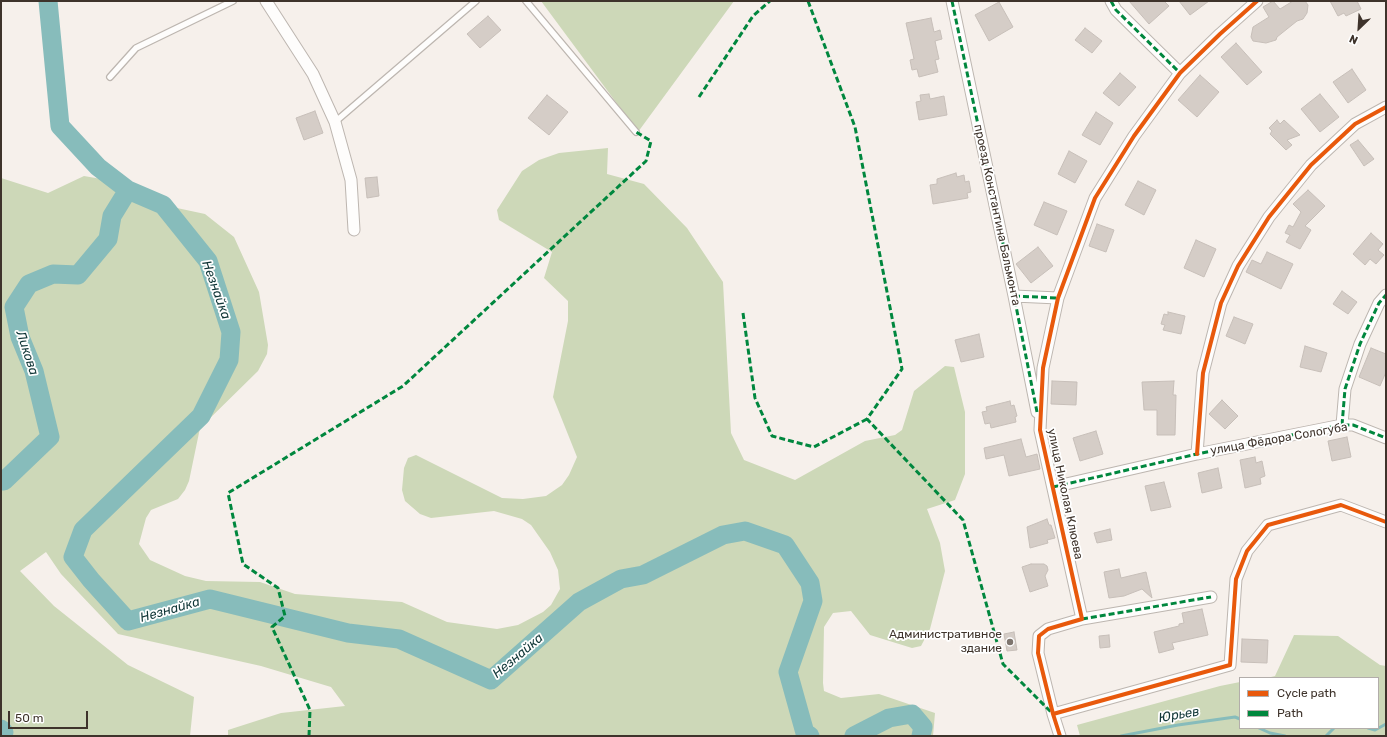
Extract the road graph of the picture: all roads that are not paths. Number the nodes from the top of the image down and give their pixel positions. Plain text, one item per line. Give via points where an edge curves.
1 (233, 1) edge
2 (266, 1) edge
3 (476, 1) edge
4 (526, 1) edge
5 (952, 1) edge
6 (1111, 1) edge
7 (1258, 1) edge
8 (1180, 73) junction
9 (110, 77) dead end
10 (1386, 107) edge
11 (335, 122) junction
12 (636, 132) dead end
13 (354, 230) dead end
14 (1386, 295) edge
15 (1014, 296) junction
16 (1058, 298) junction
17 (1342, 425) junction
18 (1040, 430) junction
19 (1386, 438) edge
20 (1197, 454) junction
21 (1053, 487) junction
22 (1386, 522) edge
23 (1211, 598) dead end
24 (1082, 619) junction
25 (1053, 714) junction
26 (1060, 736) edge

1 - 9 lane via 136,48
2 - 11 street via 313,74
3 - 11 lane
4 - 12 lane
5 - 15 street, проезд Константина Бальмонта
6 - 8 street via 1116,10
7 - 8 street, улица Николая Клюева
8 - 16 street, улица Николая Клюева via 1134,136 1095,198
10 - 20 street via 1355,124 1311,165 1269,217 1238,266 1222,302 1203,373
11 - 13 street via 351,180
14 - 17 street via 1379,303 1360,344 1345,389
15 - 16 street
15 - 18 street, проезд Константина Бальмонта
16 - 18 street, улица Николая Клюева via 1043,368
17 - 19 street, улица Фёдора Сологуба via 1353,425
17 - 20 street, улица Фёдора Сологуба
18 - 21 street, улица Николая Клюева
20 - 21 street, улица Фёдора Сологуба
21 - 24 street, улица Николая Клюева
22 - 25 street via 1341,505 1268,525 1247,551 1236,580 1230,665
23 - 24 street
24 - 25 street via 1048,629 1039,636 1038,653
25 - 26 street

